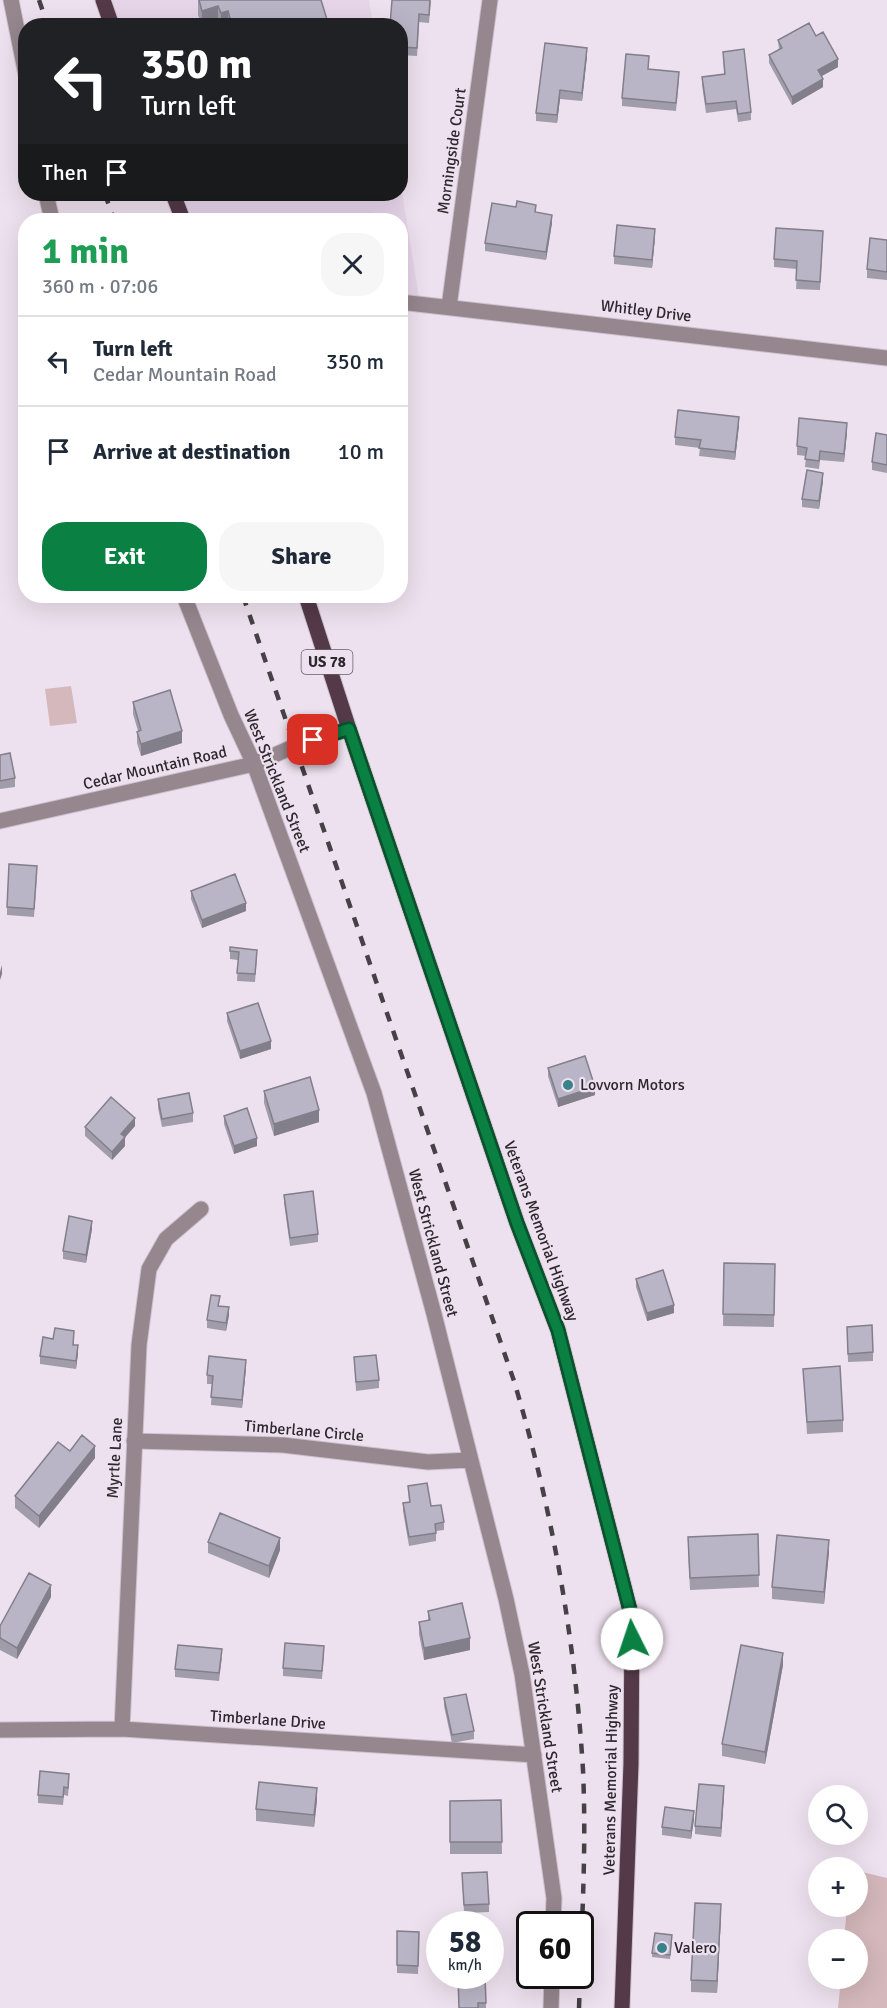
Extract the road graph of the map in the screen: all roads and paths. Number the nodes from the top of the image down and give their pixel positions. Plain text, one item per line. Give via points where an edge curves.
1 (11, 0) edge
2 (103, 0) edge
3 (490, 0) edge
4 (109, 18) edge
5 (18, 35) edge
6 (408, 303) edge
7 (449, 307) junction
8 (887, 358) edge
9 (187, 603) edge
10 (308, 603) edge
11 (349, 729) junction
12 (254, 764) junction
13 (0, 821) edge
14 (201, 1209) dead end
15 (134, 1441) junction
16 (470, 1460) junction
17 (122, 1729) junction
18 (0, 1730) edge
19 (534, 1755) junction
20 (554, 1911) edge
21 (552, 1989) edge
22 (551, 2008) edge
23 (622, 2008) edge

1 - 5 street
2 - 4 main road
3 - 7 street, Morningside Court
6 - 7 street, Whitley Drive
7 - 8 street, Whitley Drive
9 - 12 street, West Strickland Street
10 - 11 main road, Veterans Memorial Highway / US 78
11 - 12 street, Cedar Mountain Road
11 - 23 main road, Veterans Memorial Highway / US 78 via 517,1223 558,1330 632,1618
12 - 13 street, Cedar Mountain Road
12 - 16 street, West Strickland Street via 374,1093
14 - 15 street, Myrtle Lane via 166,1239 150,1269 139,1345
15 - 16 street, Timberlane Circle via 283,1445 428,1462
15 - 17 street, Myrtle Lane
16 - 19 street, West Strickland Street via 511,1622
17 - 18 street, Timberlane Drive
17 - 19 street, Timberlane Drive
19 - 20 street, West Strickland Street
21 - 22 street

